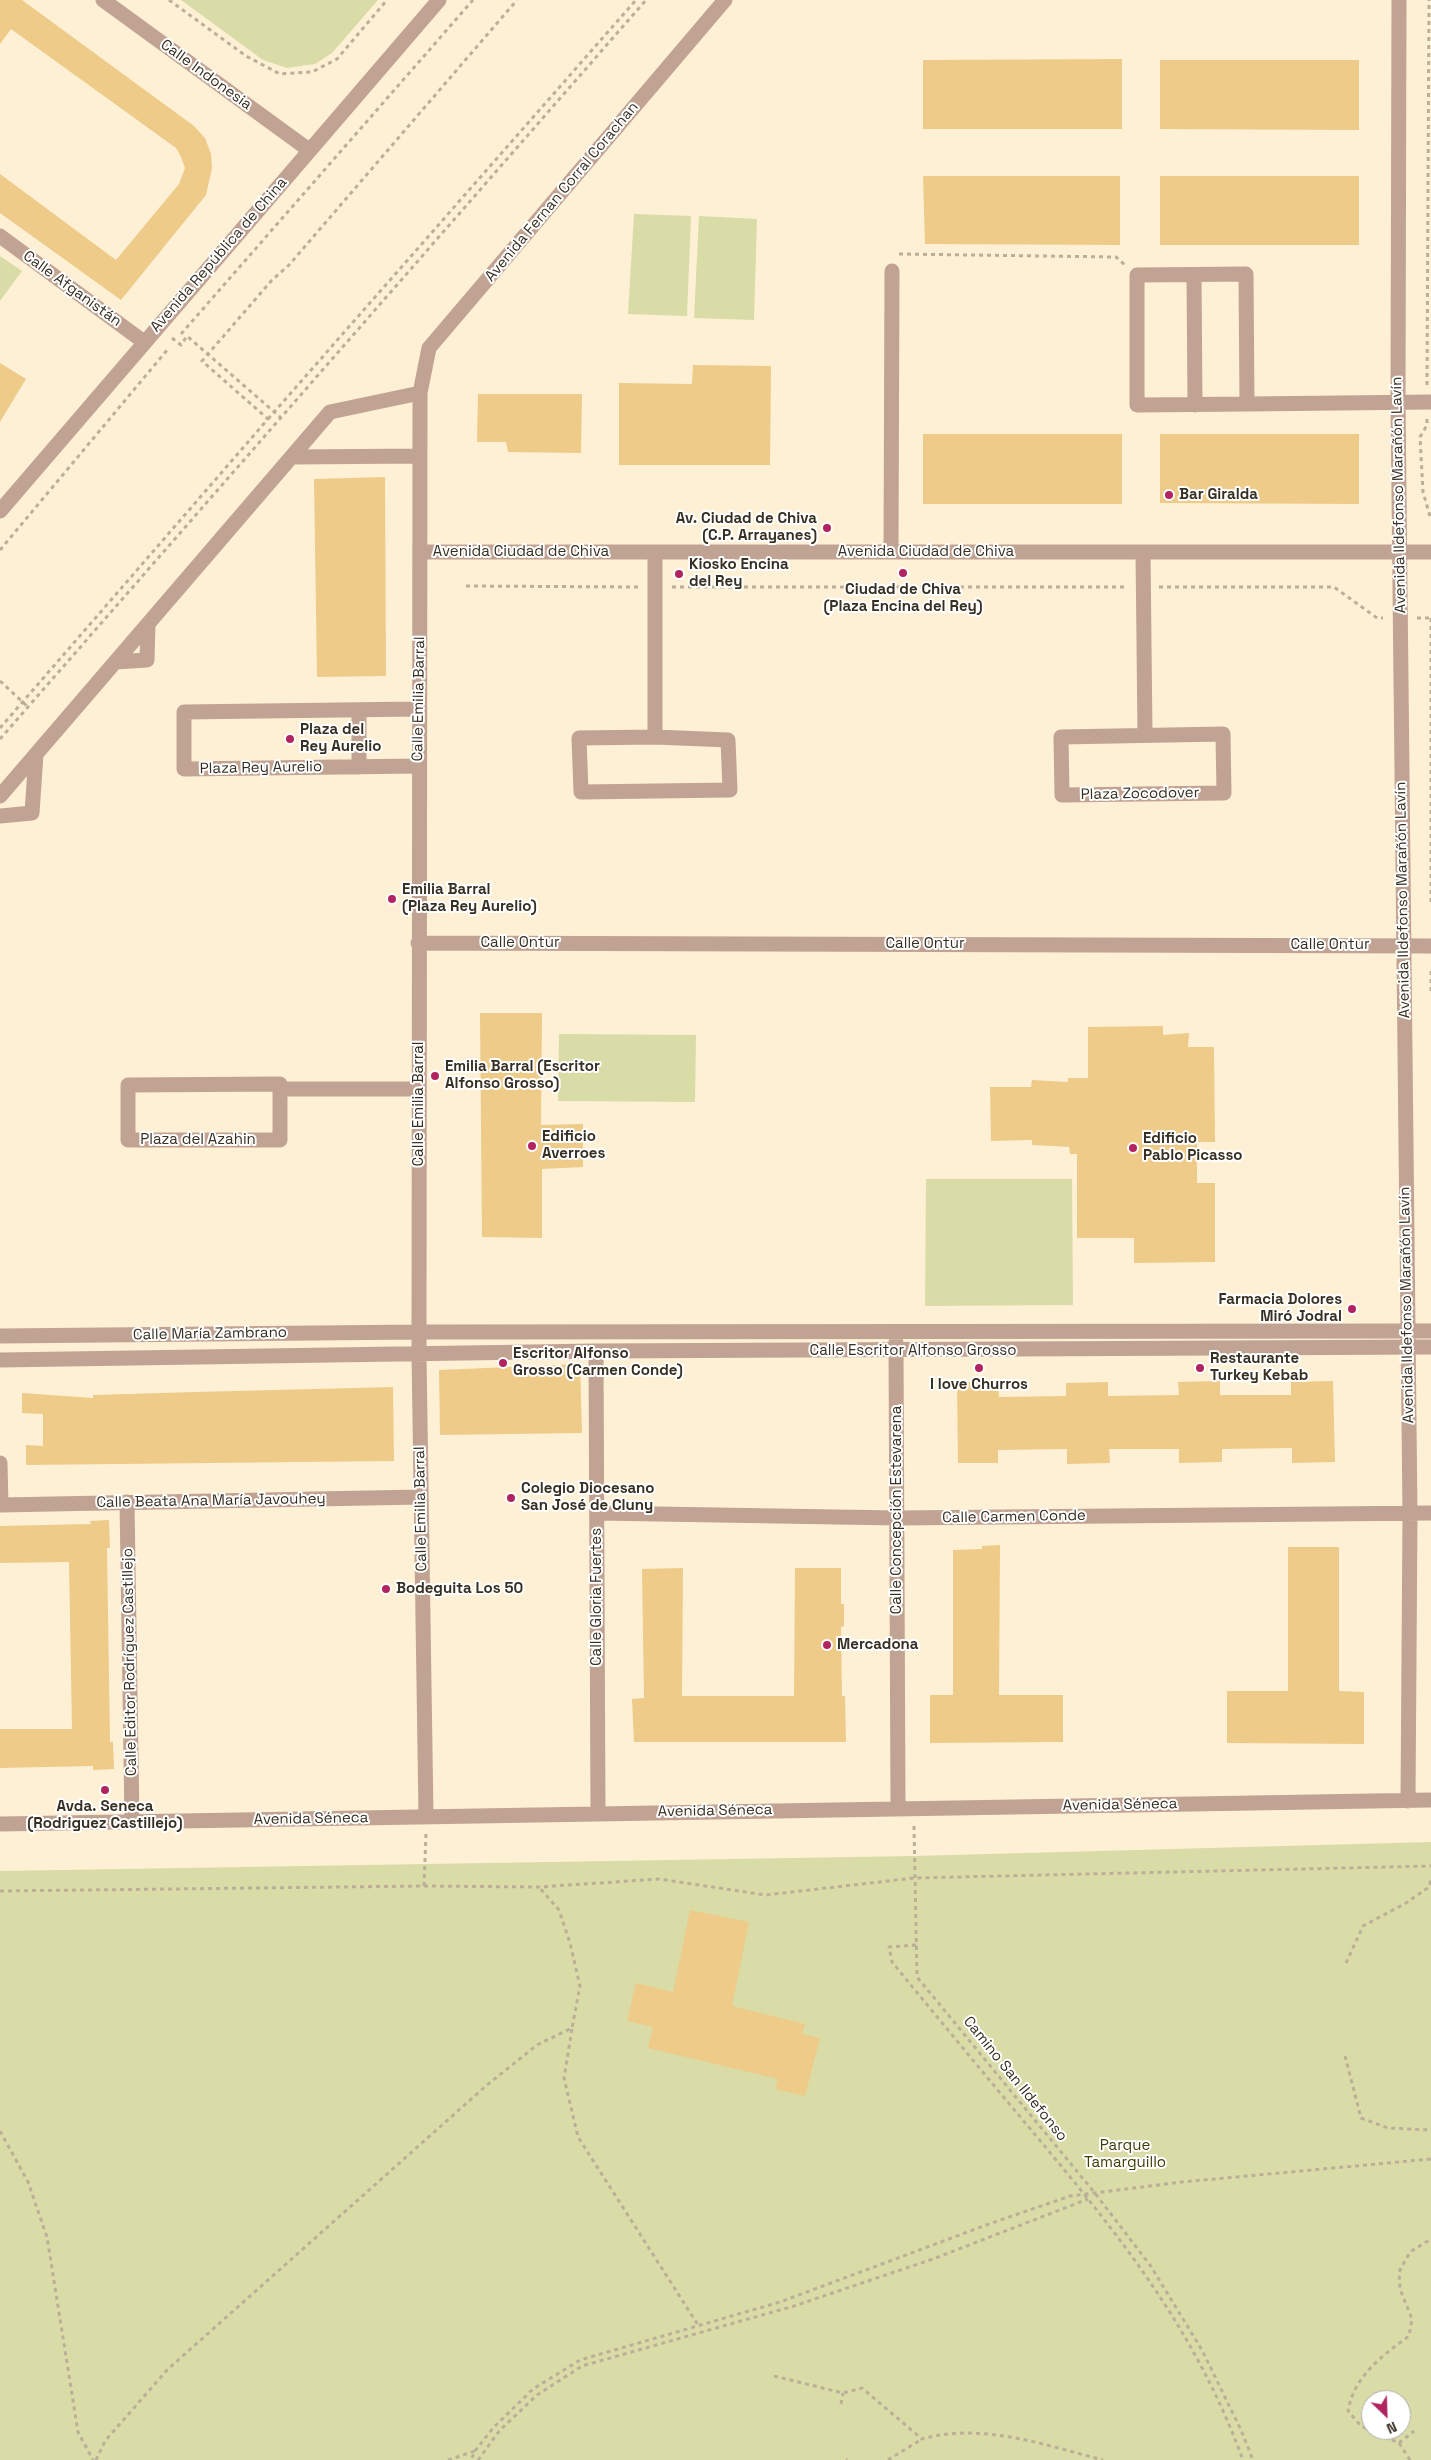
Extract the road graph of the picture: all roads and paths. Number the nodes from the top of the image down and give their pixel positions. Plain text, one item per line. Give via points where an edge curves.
1 (103, 0) edge
2 (169, 0) edge
3 (387, 0) edge
4 (438, 0) edge
5 (473, 0) edge
6 (517, 0) edge
7 (636, 0) edge
8 (646, 0) edge
9 (725, 0) edge
10 (1399, 0) edge
11 (1429, 0) edge
12 (309, 150) junction
13 (0, 236) edge
14 (892, 271) joint
15 (1136, 275) junction
16 (1194, 275) junction
17 (158, 326) junction
18 (181, 334) dead end
19 (144, 342) junction
20 (168, 349) dead end
21 (208, 355) junction
22 (420, 393) junction
23 (1398, 402) junction
24 (1247, 404) junction
25 (1428, 404) edge
26 (1195, 405) junction
27 (274, 412) junction
28 (280, 417) junction
29 (268, 419) junction
30 (420, 456) junction
31 (291, 457) junction
32 (0, 511) edge
33 (1431, 520) edge
34 (0, 550) edge
35 (421, 552) junction
36 (655, 552) junction
37 (891, 552) junction
38 (1143, 552) junction
39 (1400, 552) junction
40 (1431, 552) edge
41 (466, 586) dead end
42 (642, 587) dead end
43 (664, 587) dead end
44 (1133, 588) dead end
45 (1153, 588) dead end
46 (1420, 617) dead end
47 (1377, 618) dead end
48 (1431, 618) edge
49 (148, 624) junction
50 (115, 662) junction
51 (0, 681) edge
52 (23, 702) junction
53 (28, 707) junction
54 (418, 709) junction
55 (359, 710) junction
56 (0, 728) edge
57 (1145, 735) junction
58 (655, 737) junction
59 (0, 739) edge
60 (36, 754) junction
61 (418, 766) junction
62 (359, 767) junction
63 (0, 796) edge
64 (0, 816) edge
65 (1431, 905) edge
66 (418, 943) junction
67 (1404, 946) junction
68 (1431, 946) edge
69 (1431, 971) edge
70 (1431, 992) edge
71 (280, 1089) junction
72 (419, 1089) junction
73 (1408, 1331) junction
74 (1431, 1331) edge
75 (419, 1332) junction
76 (896, 1332) junction
77 (0, 1336) edge
78 (1408, 1347) junction
79 (1431, 1347) edge
80 (596, 1351) junction
81 (896, 1351) junction
82 (419, 1354) junction
83 (0, 1360) edge
84 (0, 1463) edge
85 (421, 1498) junction
86 (127, 1502) junction
87 (0, 1505) edge
88 (597, 1513) junction
89 (1410, 1513) junction
90 (1431, 1513) edge
91 (897, 1518) junction
92 (1408, 1800) junction
93 (1431, 1800) edge
94 (914, 1807) junction
95 (898, 1808) junction
96 (598, 1813) junction
97 (426, 1816) junction
98 (132, 1822) junction
99 (0, 1824) edge
100 (1431, 1866) edge
101 (914, 1878) junction
102 (1431, 1879) edge
103 (424, 1886) junction
104 (539, 1887) junction
105 (0, 1892) edge
106 (916, 1945) junction
107 (1346, 1963) dead end
108 (572, 2028) junction
109 (1345, 2056) dead end
110 (1431, 2130) edge
111 (0, 2131) edge
112 (1431, 2159) edge
113 (1094, 2192) junction
114 (1085, 2194) junction
115 (1088, 2199) junction
116 (1431, 2238) edge
117 (698, 2326) junction
118 (774, 2376) dead end
119 (843, 2393) junction
120 (841, 2404) dead end
121 (1414, 2431) dead end
122 (922, 2438) junction
123 (1399, 2443) junction
124 (475, 2451) junction
125 (94, 2460) edge
126 (448, 2460) edge
127 (471, 2460) edge
128 (478, 2460) edge
129 (888, 2460) edge
130 (1102, 2460) edge
131 (1243, 2460) edge
132 (1253, 2460) edge
133 (1410, 2460) edge

1 - 12 street, Calle Indonesia
2 - 3 path via 246,56 280,74 312,72 336,59
4 - 12 street, Avenida República de China
5 - 18 path
6 - 21 path
7 - 27 path
8 - 28 path
9 - 22 street, Avenida Fernan Corral Corachan via 429,348
10 - 23 street, Avenida Ildefonso Marañón Lavín
11 - 25 path
12 - 17 street, Avenida República de China
13 - 19 street, Calle Afganistán
14 - 15 path via 894,254 1116,257
14 - 37 street
15 - 16 street
15 - 26 street via 1137,405
16 - 24 street via 1246,274
16 - 26 street
17 - 19 street, Avenida República de China
17 - 21 path via 181,345 187,336
19 - 32 street, Avenida República de China
20 - 34 path
21 - 27 path
21 - 29 path via 202,361
22 - 30 street, Calle Emilia Barral
22 - 31 street via 330,412
23 - 24 street
23 - 25 street
23 - 39 street, Avenida Ildefonso Marañón Lavín
24 - 26 street
25 - 33 path via 1427,424 1420,437 1423,492
27 - 28 path
27 - 29 path
28 - 53 path
29 - 52 path
30 - 31 street
30 - 35 street, Calle Emilia Barral
31 - 49 street
35 - 36 street, Avenida Ciudad de Chiva
35 - 54 street, Calle Emilia Barral
36 - 37 street, Avenida Ciudad de Chiva
36 - 58 street
37 - 38 street, Avenida Ciudad de Chiva
38 - 39 street, Avenida Ciudad de Chiva
38 - 57 street
39 - 40 street, Avenida Ciudad de Chiva
39 - 67 street, Avenida Ildefonso Marañón Lavín
41 - 42 path
43 - 44 path
45 - 47 path via 1334,587
46 - 48 path
48 - 65 path
49 - 50 street
49 - 50 street via 147,660
50 - 60 street
51 - 52 path
52 - 53 path
52 - 56 path
53 - 59 path
54 - 55 street, Plaza Rey Aurelio
54 - 61 street, Calle Emilia Barral
55 - 62 street
55 - 62 street, Plaza Rey Aurelio via 184,712 184,770
57 - 57 street, Plaza Zocodover via 1061,736 1062,795 1224,793 1223,734
58 - 58 street via 579,738 581,792 730,790 728,740
60 - 63 street
60 - 64 street via 32,813
61 - 62 street, Plaza Rey Aurelio
61 - 66 street, Calle Emilia Barral
66 - 67 street, Calle Ontur
66 - 72 street, Calle Emilia Barral
67 - 68 street, Calle Ontur
67 - 73 street, Avenida Ildefonso Marañón Lavín
69 - 70 path
71 - 71 street, Plaza del Azahin via 280,1084 128,1084 128,1140 280,1140
71 - 72 street, Plaza del Azahin
72 - 75 street, Calle Emilia Barral
73 - 74 street, Calle Escritor Alfonso Grosso
73 - 76 street, Calle Escritor Alfonso Grosso
73 - 78 street, Avenida Ildefonso Marañón Lavín
75 - 76 street, Calle Escritor Alfonso Grosso
75 - 77 street, Calle María Zambrano
75 - 82 street, Calle Emilia Barral
76 - 81 street, Calle Concepción Estevarena
78 - 79 street, Calle Escritor Alfonso Grosso
78 - 81 street, Calle Escritor Alfonso Grosso
78 - 89 street, Avenida Ildefonso Marañón Lavín
80 - 81 street, Calle Escritor Alfonso Grosso
80 - 82 street, Calle Escritor Alfonso Grosso
80 - 88 street, Calle Gloria Fuertes
81 - 91 street, Calle Concepción Estevarena
82 - 83 street, Calle María Zambrano
82 - 85 street, Calle Emilia Barral
84 - 87 street
85 - 86 street, Calle Beata Ana María Javouhey
85 - 97 street, Calle Emilia Barral
86 - 87 street, Calle Beata Ana María Javouhey
86 - 98 street, Calle Editor Rodríguez Castillejo
88 - 91 street, Calle Carmen Conde
88 - 96 street, Calle Gloria Fuertes
89 - 90 street, Calle Carmen Conde
89 - 91 street, Calle Carmen Conde
89 - 92 street, Avenida Ildefonso Marañón Lavín
91 - 95 street, Calle Concepción Estevarena
92 - 93 street, Avenida Séneca
92 - 94 street, Avenida Séneca
94 - 95 street, Avenida Séneca
94 - 101 path, Camino San Ildefonso
95 - 96 street, Avenida Séneca
96 - 97 street, Avenida Séneca
97 - 98 street, Avenida Séneca
97 - 103 path
98 - 99 street, Avenida Séneca
100 - 101 path
101 - 104 path via 766,1895 659,1879
101 - 106 path, Camino San Ildefonso
102 - 107 path via 1429,1887 1406,1903 1363,1926
103 - 104 path
103 - 105 path
104 - 108 path via 559,1910 570,1943 580,1986
106 - 113 path, Camino San Ildefonso via 917,1977
106 - 114 path via 889,1947 892,1962
108 - 117 path via 564,2078 578,2136
108 - 125 path via 538,2045 487,2085 167,2370 105,2441
109 - 110 path via 1361,2118 1388,2128
111 - 125 path via 28,2182 47,2237 78,2432
112 - 113 path
113 - 114 path
113 - 132 path, Camino San Ildefonso via 1150,2265 1202,2350 1242,2430
114 - 115 path
114 - 117 path via 1070,2196 989,2224 780,2302
115 - 128 path via 933,2259 794,2306 582,2366 537,2395 500,2430
115 - 131 path via 1131,2253 1200,2362
116 - 123 path via 1410,2252 1399,2272 1400,2289 1412,2319 1409,2336 1364,2374 1351,2395 1348,2411 1361,2426
117 - 124 path via 580,2360 533,2389 493,2428
118 - 119 path
119 - 120 path
119 - 122 path via 862,2388
121 - 123 path
122 - 129 path
122 - 130 path via 943,2432 982,2433
123 - 133 path
124 - 126 path
124 - 127 path

